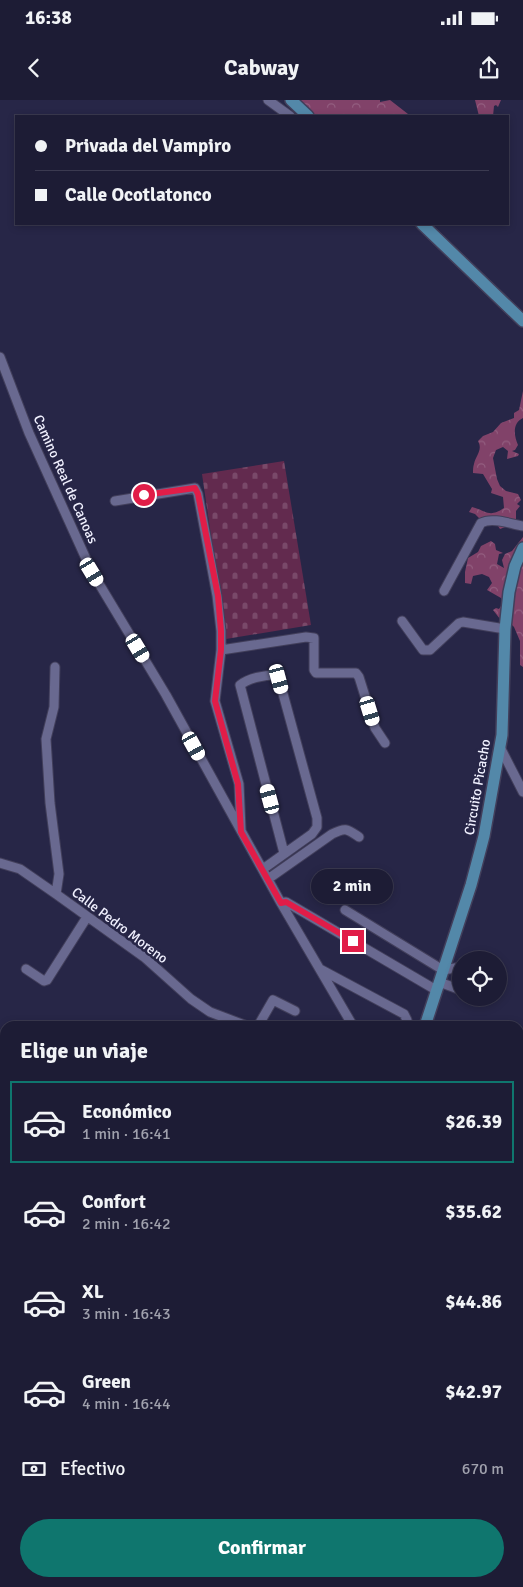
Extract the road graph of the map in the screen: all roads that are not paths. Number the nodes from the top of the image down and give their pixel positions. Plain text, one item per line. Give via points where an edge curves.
1 (268, 100) edge
2 (291, 100) edge
3 (289, 115) edge
4 (307, 115) edge
5 (423, 225) edge
6 (523, 321) edge
7 (0, 357) edge
8 (115, 501) dead end
9 (523, 526) edge
10 (523, 548) edge
11 (444, 590) dead end
12 (402, 621) dead end
13 (505, 629) junction
14 (221, 650) junction
15 (55, 667) dead end
16 (385, 742) dead end
17 (500, 748) junction
18 (520, 779) edge
19 (523, 792) edge
20 (241, 832) junction
21 (359, 837) dead end
22 (284, 853) junction
23 (0, 863) edge
24 (263, 869) junction
25 (268, 879) junction
26 (56, 894) junction
27 (281, 903) junction
28 (346, 910) dead end
29 (88, 917) junction
30 (452, 968) edge
31 (26, 969) dead end
32 (320, 969) junction
33 (443, 970) junction
34 (438, 986) junction
35 (452, 988) edge
36 (295, 1011) dead end
37 (234, 1021) edge
38 (261, 1021) edge
39 (349, 1021) edge
40 (407, 1021) edge
41 (427, 1021) edge

1 - 3 street
2 - 4 main road
5 - 6 main road
7 - 20 street, Camino Real de Canoas via 92,572 166,695
8 - 14 street via 195,488 218,596
9 - 11 street via 492,520 481,523
10 - 13 main road, Circuito Picacho via 509,592
12 - 13 street via 423,650 430,650 463,622
13 - 17 main road, Circuito Picacho
14 - 16 street via 314,638 314,670 356,673 375,728
14 - 20 street via 215,701 238,784
15 - 26 street via 54,707 46,739 59,874
17 - 18 street
17 - 33 main road, Circuito Picacho via 484,836
18 - 19 street
20 - 24 street, Camino Real de Canoas
21 - 25 street via 341,829
22 - 22 street via 240,686 246,680 270,675 279,679 317,818 317,827 312,834
22 - 24 street
23 - 26 street, Calle Pedro Moreno via 20,869
24 - 25 street, Camino Real de Canoas
25 - 27 street, Camino Real de Canoas
26 - 29 street, Calle Pedro Moreno
27 - 32 street, Camino Real de Canoas
27 - 34 street via 286,902
28 - 33 street
29 - 31 street via 47,980
29 - 37 street, Calle Pedro Moreno via 144,957 191,999 210,1012
30 - 33 street
32 - 39 street, Camino Real de Canoas
32 - 40 street via 404,1014
33 - 34 main road, Circuito Picacho
34 - 35 street
34 - 41 main road, Circuito Picacho
36 - 38 street via 272,1000

